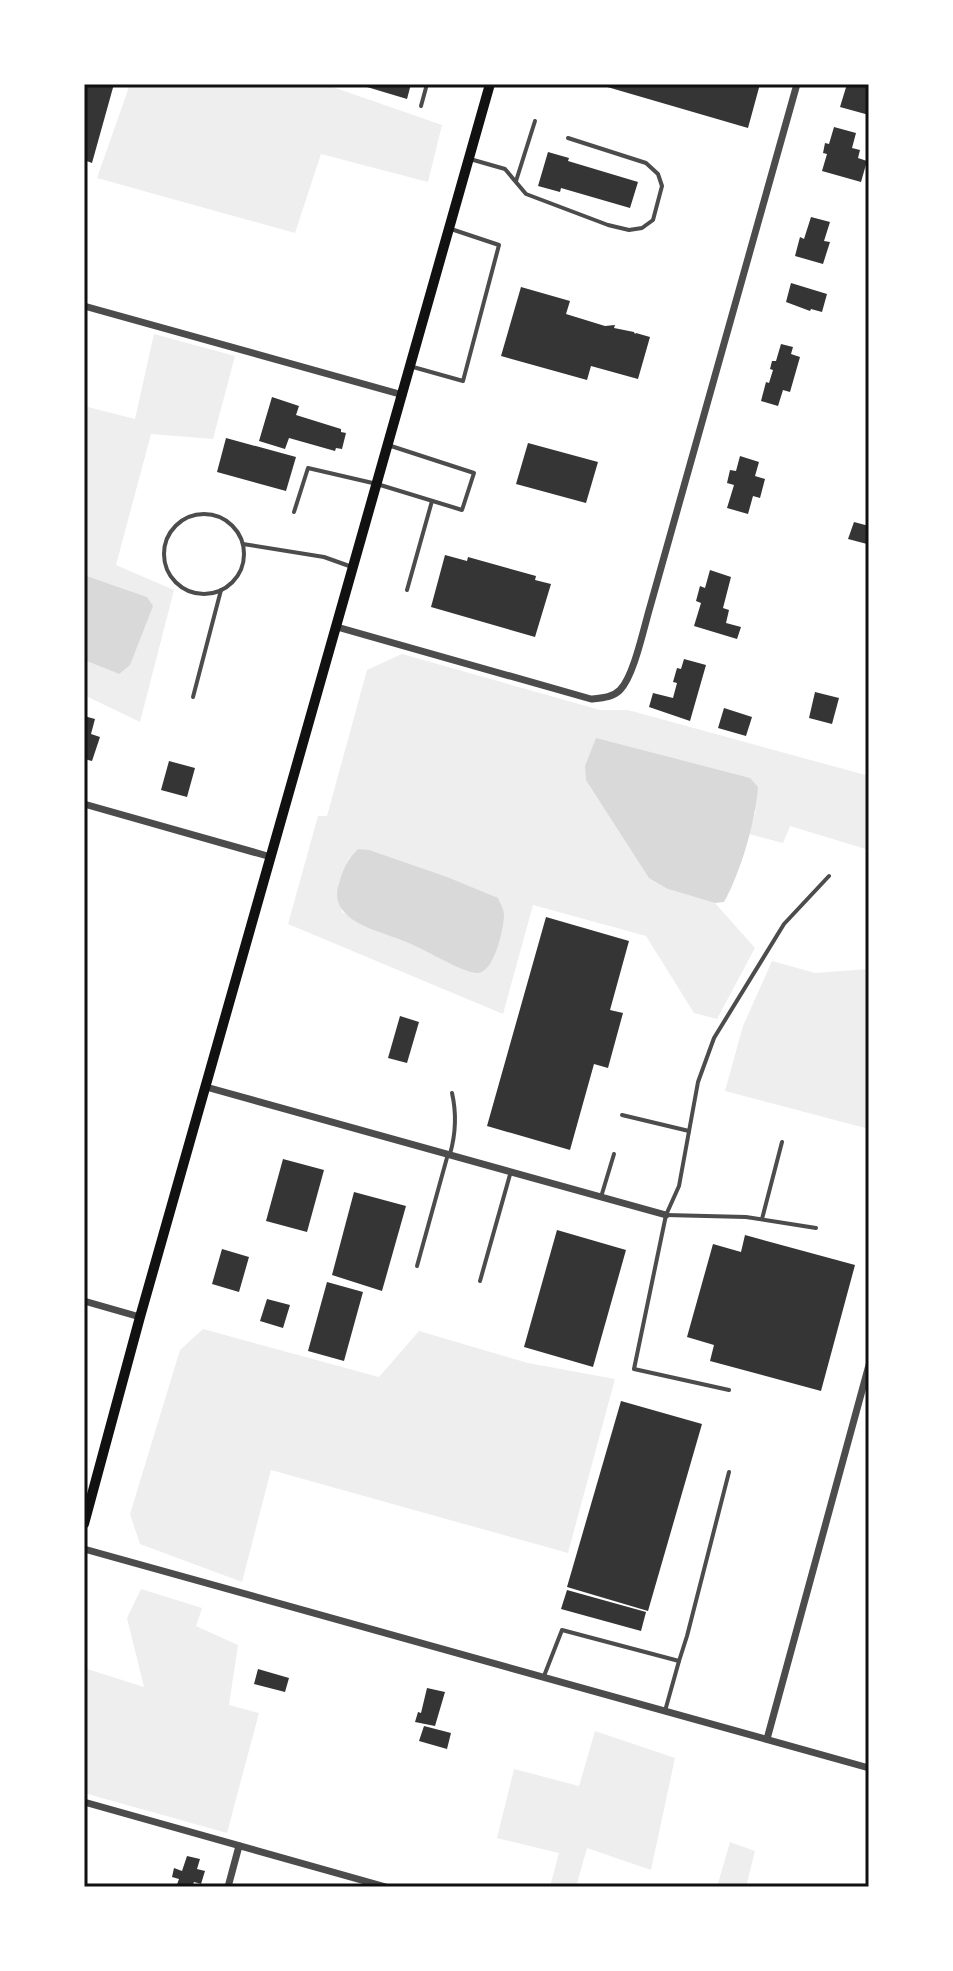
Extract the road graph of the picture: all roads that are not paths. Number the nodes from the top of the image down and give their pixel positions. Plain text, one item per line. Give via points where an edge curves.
1 (427, 84) edge
2 (489, 84) edge
3 (797, 84) edge
4 (421, 106) dead end
5 (535, 121) dead end
6 (568, 138) dead end
7 (470, 159) junction
8 (516, 181) junction
9 (450, 228) junction
10 (84, 306) edge
11 (411, 366) junction
12 (403, 395) junction
13 (388, 446) junction
14 (377, 484) junction
15 (432, 501) junction
16 (294, 512) dead end
17 (242, 544) junction
18 (354, 568) junction
19 (221, 590) junction
20 (407, 590) dead end
21 (337, 627) junction
22 (193, 697) dead end
23 (84, 804) edge
24 (271, 857) junction
25 (829, 876) dead end
26 (206, 1087) junction
27 (452, 1093) dead end
28 (622, 1115) dead end
29 (689, 1131) junction
30 (782, 1142) dead end
31 (449, 1154) junction
32 (614, 1154) dead end
33 (511, 1171) junction
34 (601, 1197) junction
35 (666, 1215) junction
36 (762, 1219) junction
37 (816, 1228) dead end
38 (417, 1266) dead end
39 (480, 1281) dead end
40 (84, 1301) edge
41 (140, 1317) junction
42 (869, 1365) edge
43 (729, 1390) dead end
44 (729, 1472) dead end
45 (84, 1524) edge
46 (84, 1549) edge
47 (679, 1661) junction
48 (544, 1678) junction
49 (665, 1711) junction
50 (767, 1739) junction
51 (869, 1768) edge
52 (84, 1802) edge
53 (239, 1846) junction
54 (228, 1887) edge
55 (386, 1887) edge

1 - 4 lane
2 - 7 main road
3 - 21 street via 629,677 620,691 591,699
5 - 8 lane
6 - 8 lane via 646,163 658,174 662,186 653,220 629,230 608,225 526,194
7 - 8 lane via 505,169
7 - 9 main road
9 - 11 main road
9 - 11 lane via 499,245 463,381
10 - 12 street
11 - 12 main road
12 - 13 main road
13 - 14 main road
13 - 15 lane via 474,473 462,510
14 - 15 lane
14 - 16 lane via 308,468
14 - 18 main road
15 - 20 lane
17 - 18 lane via 292,550
17 - 19 lane via 240,570
17 - 19 lane via 237,532 218,516 192,515 171,530 163,553 172,579 195,593
18 - 21 main road
19 - 22 lane
21 - 24 main road
23 - 24 street
24 - 26 main road
25 - 29 lane via 784,924 714,1038 698,1082
26 - 31 street
26 - 41 main road
27 - 31 lane via 456,1133
28 - 29 lane
29 - 35 lane via 679,1186
30 - 36 lane
31 - 33 street
31 - 38 lane
32 - 34 lane
33 - 34 street
33 - 39 lane
34 - 35 street
35 - 36 lane
35 - 43 lane via 634,1369
36 - 37 lane
40 - 41 street
41 - 45 main road
42 - 50 street
44 - 47 lane
46 - 48 street
47 - 48 lane via 562,1630
47 - 49 lane
48 - 49 street
49 - 50 street
50 - 51 street
52 - 53 street
53 - 54 street
53 - 55 street

